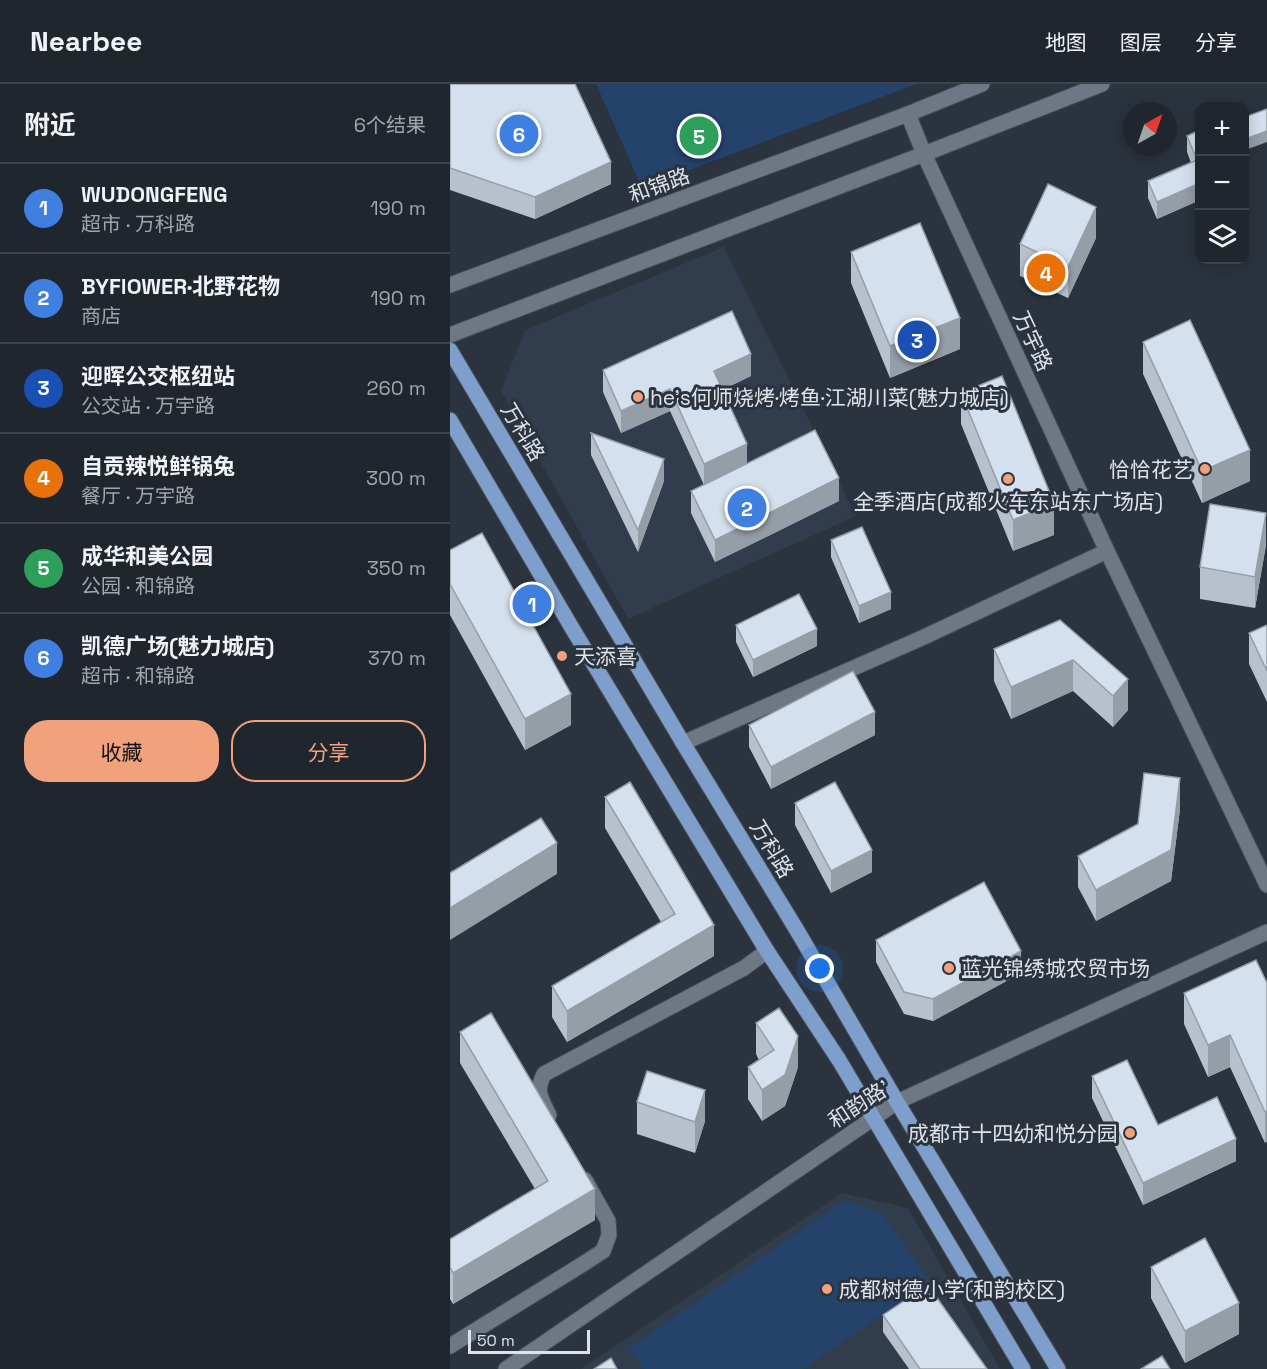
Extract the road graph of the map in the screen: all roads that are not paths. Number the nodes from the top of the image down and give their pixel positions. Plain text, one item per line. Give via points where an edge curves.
1 (982, 84) edge
2 (1102, 84) edge
3 (908, 114) junction
4 (924, 154) junction
5 (450, 285) edge
6 (450, 335) edge
7 (450, 350) edge
8 (450, 420) edge
9 (1107, 551) junction
10 (683, 743) junction
11 (1267, 864) edge
12 (1267, 885) edge
13 (1267, 932) edge
14 (768, 951) junction
15 (897, 1102) junction
16 (874, 1118) junction
17 (556, 1128) edge
18 (579, 1169) edge
19 (450, 1346) edge
20 (506, 1369) edge
21 (1023, 1369) edge
22 (1058, 1369) edge

1 - 3 street, 和锦路
2 - 4 street
3 - 4 street, 万宇路
3 - 5 street, 和锦路
4 - 6 street
4 - 9 street, 万宇路
7 - 10 main road, 万科路
8 - 14 main road
9 - 10 street
9 - 11 street, 万宇路
9 - 12 street, 万宇路
10 - 15 main road, 万科路
13 - 15 street, 和韵路’
14 - 16 main road
14 - 17 street via 744,968 544,1074 539,1084 540,1096
15 - 16 street, 和韵路’
15 - 22 main road, 万科路
16 - 20 street, 和韵路’
16 - 21 main road
18 - 19 street via 609,1223 603,1251

